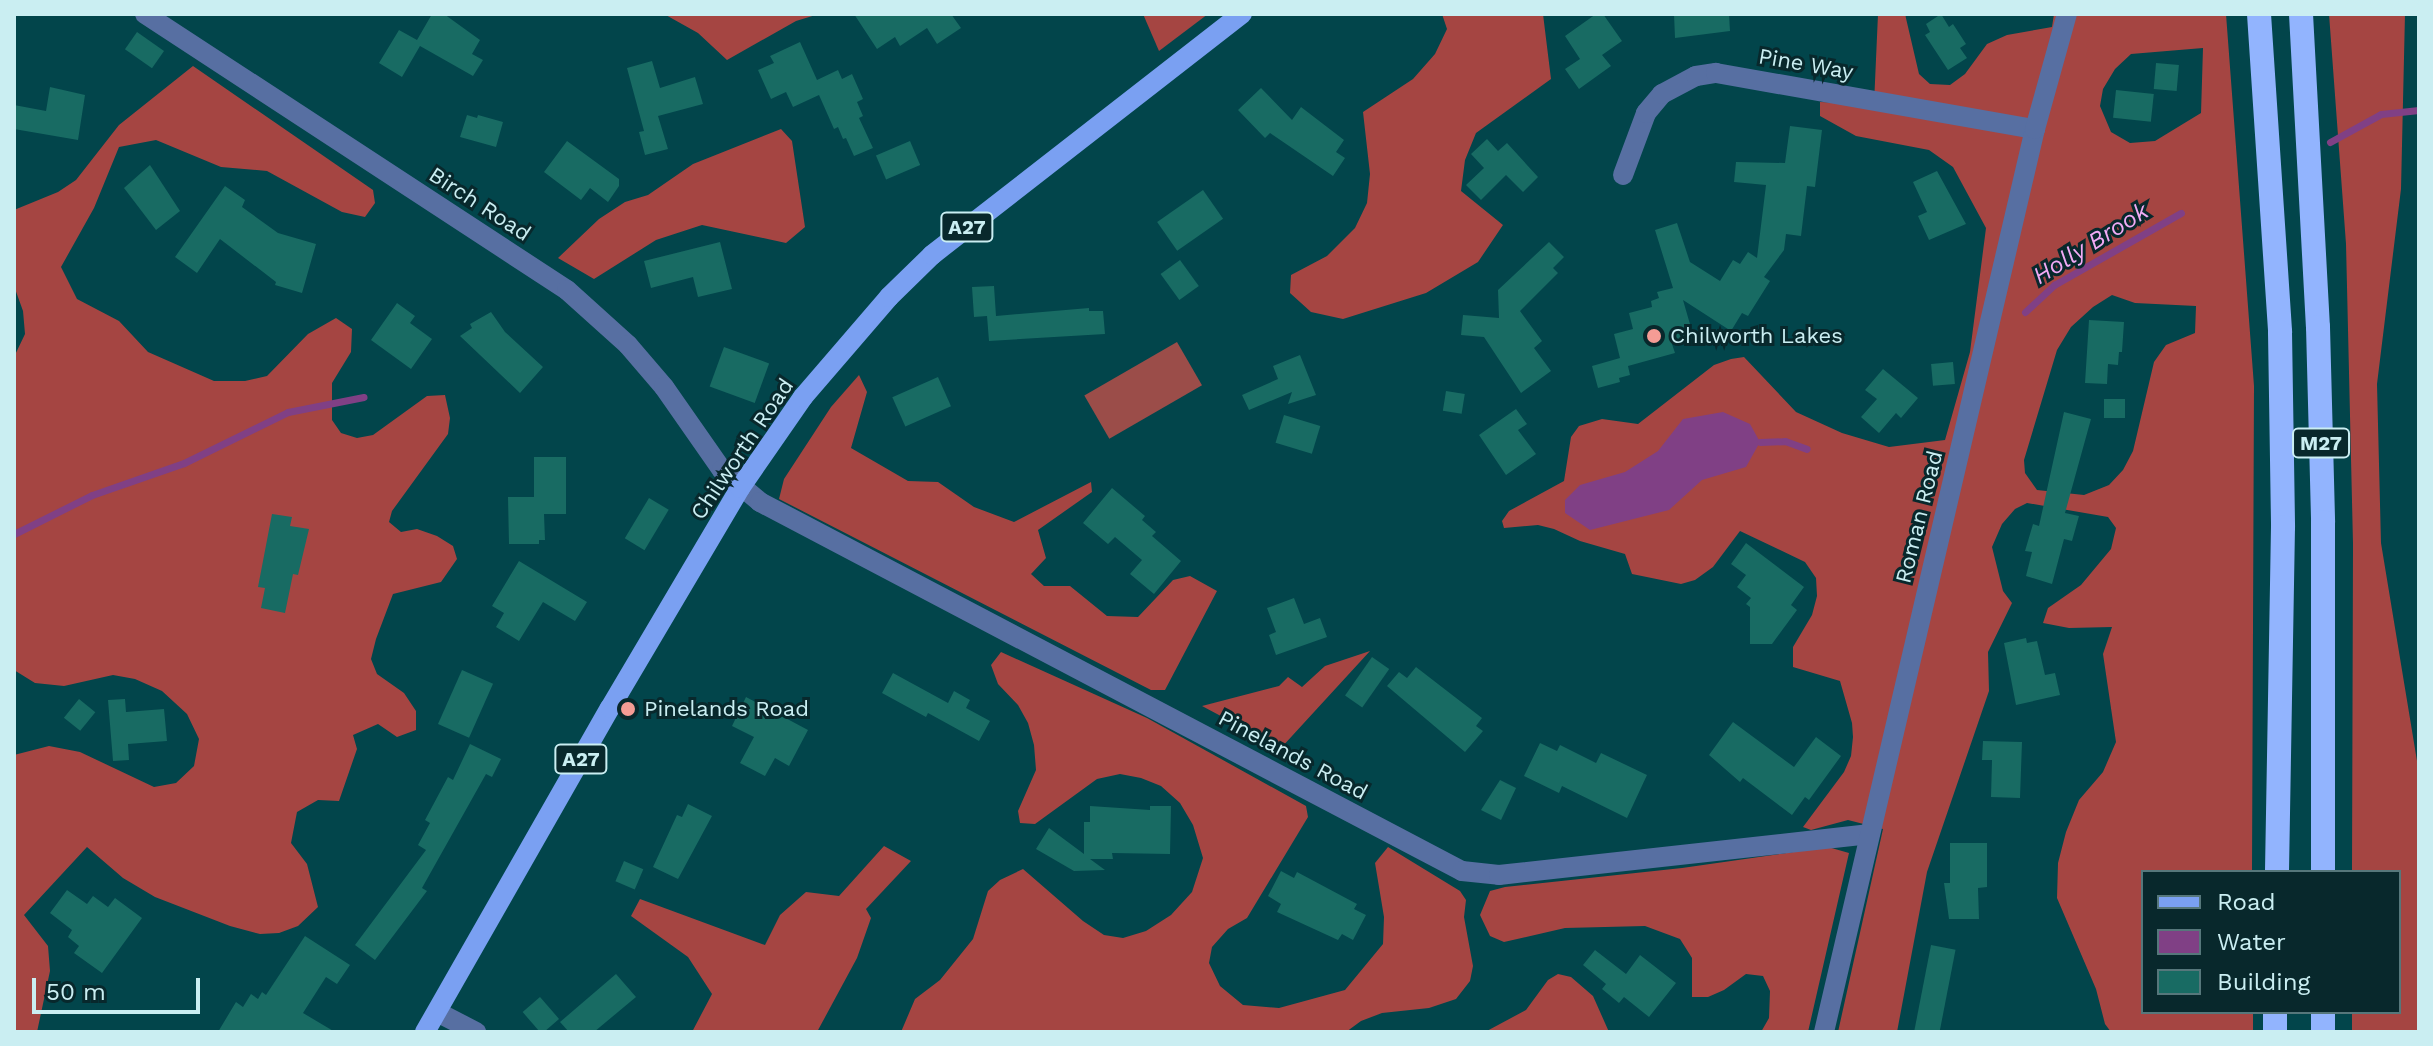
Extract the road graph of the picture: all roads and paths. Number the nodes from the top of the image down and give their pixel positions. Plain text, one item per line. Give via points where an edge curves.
1 (145, 14) edge
2 (1242, 14) edge
3 (2067, 14) edge
4 (2259, 14) edge
5 (2301, 14) edge
6 (2035, 129) junction
7 (1623, 175) dead end
8 (740, 488) junction
9 (1868, 834) junction
10 (2277, 870) edge
11 (2323, 870) edge
12 (437, 1012) junction
13 (425, 1032) edge
14 (476, 1032) edge
15 (1824, 1032) edge

1 - 8 street, Birch Road via 567,290 628,345
2 - 8 main road, Chilworth Road / A27 via 932,255 803,397
3 - 6 street, Roman Road
4 - 10 highway, M27 via 2280,347 2283,527
5 - 11 highway, M27 via 2322,477
6 - 7 street, Pine Way via 1716,73 1696,76 1662,94 1646,113
6 - 9 street, Roman Road
8 - 9 street, Pinelands Road via 1462,871 1499,875
8 - 12 main road, Chilworth Road / A27
9 - 15 street, Roman Road
12 - 13 main road, Chilworth Road / A27
12 - 14 street

